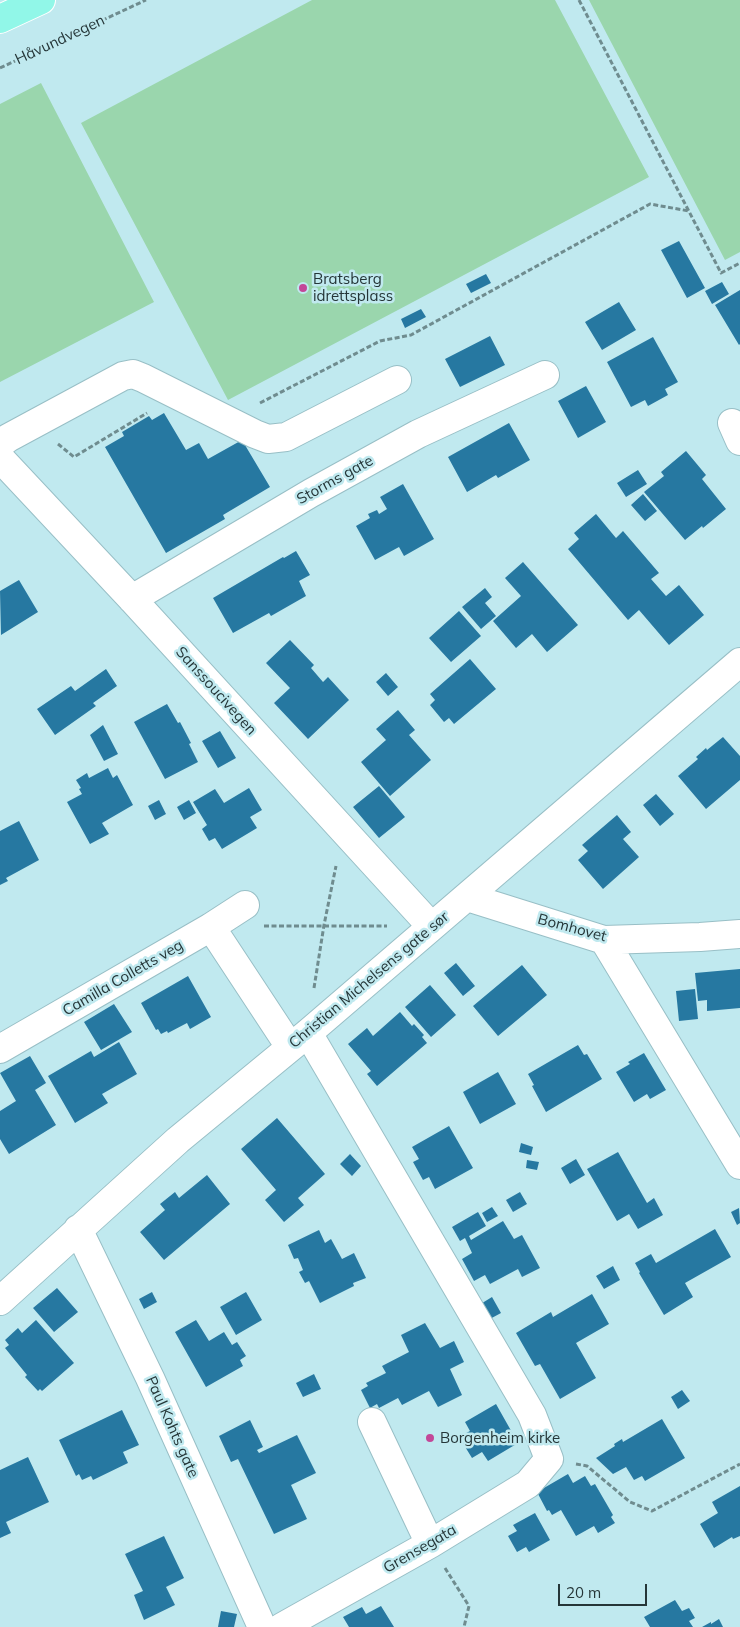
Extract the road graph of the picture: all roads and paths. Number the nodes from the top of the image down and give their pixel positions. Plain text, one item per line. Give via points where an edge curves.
1 (41, 0) edge
2 (146, 0) edge
3 (579, 0) edge
4 (0, 19) edge
5 (0, 68) edge
6 (689, 211) junction
7 (740, 263) edge
8 (545, 375) dead end
9 (397, 380) dead end
10 (148, 412) dead end
11 (227, 420) junction
12 (53, 439) dead end
13 (0, 444) edge
14 (0, 458) edge
15 (132, 599) junction
16 (740, 662) edge
17 (344, 830) junction
18 (467, 897) junction
19 (251, 916) joint
20 (324, 925) junction
21 (431, 926) junction
22 (210, 928) junction
23 (740, 934) edge
24 (604, 940) junction
25 (299, 1040) junction
26 (0, 1048) edge
27 (740, 1165) edge
28 (78, 1229) junction
29 (0, 1301) edge
30 (372, 1422) dead end
31 (549, 1459) junction
32 (740, 1464) edge
33 (430, 1544) junction
34 (262, 1627) edge
35 (282, 1627) edge
36 (464, 1627) edge

1 - 4 main road
2 - 5 path, Håvundvegen
3 - 6 path
6 - 7 path via 721,273
6 - 11 path via 650,204 411,335 380,341
8 - 15 street, Storms gate via 418,434
9 - 11 street via 286,437 268,438
10 - 12 path via 74,457
11 - 13 street via 133,374 123,376
14 - 15 street, Sanssoucivegen
15 - 17 street, Sanssoucivegen
16 - 18 street, Christian Michelsens gate sør
17 - 20 path
17 - 21 street, Sanssoucivegen
18 - 21 street, Christian Michelsens gate sør
18 - 24 street, Bomhovet
19 - 20 path
19 - 22 street, Camilla Colletts veg
20 - 21 path
20 - 25 path
21 - 25 street, Christian Michelsens gate sør
22 - 25 street
22 - 26 street, Camilla Colletts veg
23 - 24 street, Bomhovet
24 - 27 street
25 - 28 street, Christian Michelsens gate sør via 178,1140
25 - 31 street via 532,1415
28 - 29 street, Christian Michelsens gate sør
28 - 34 street, Paul Kohts gate via 150,1378
30 - 33 street
31 - 32 path via 587,1466 630,1502 652,1512
31 - 33 street, Grensegata via 528,1484
33 - 35 street, Grensegata
33 - 36 path via 469,1606

